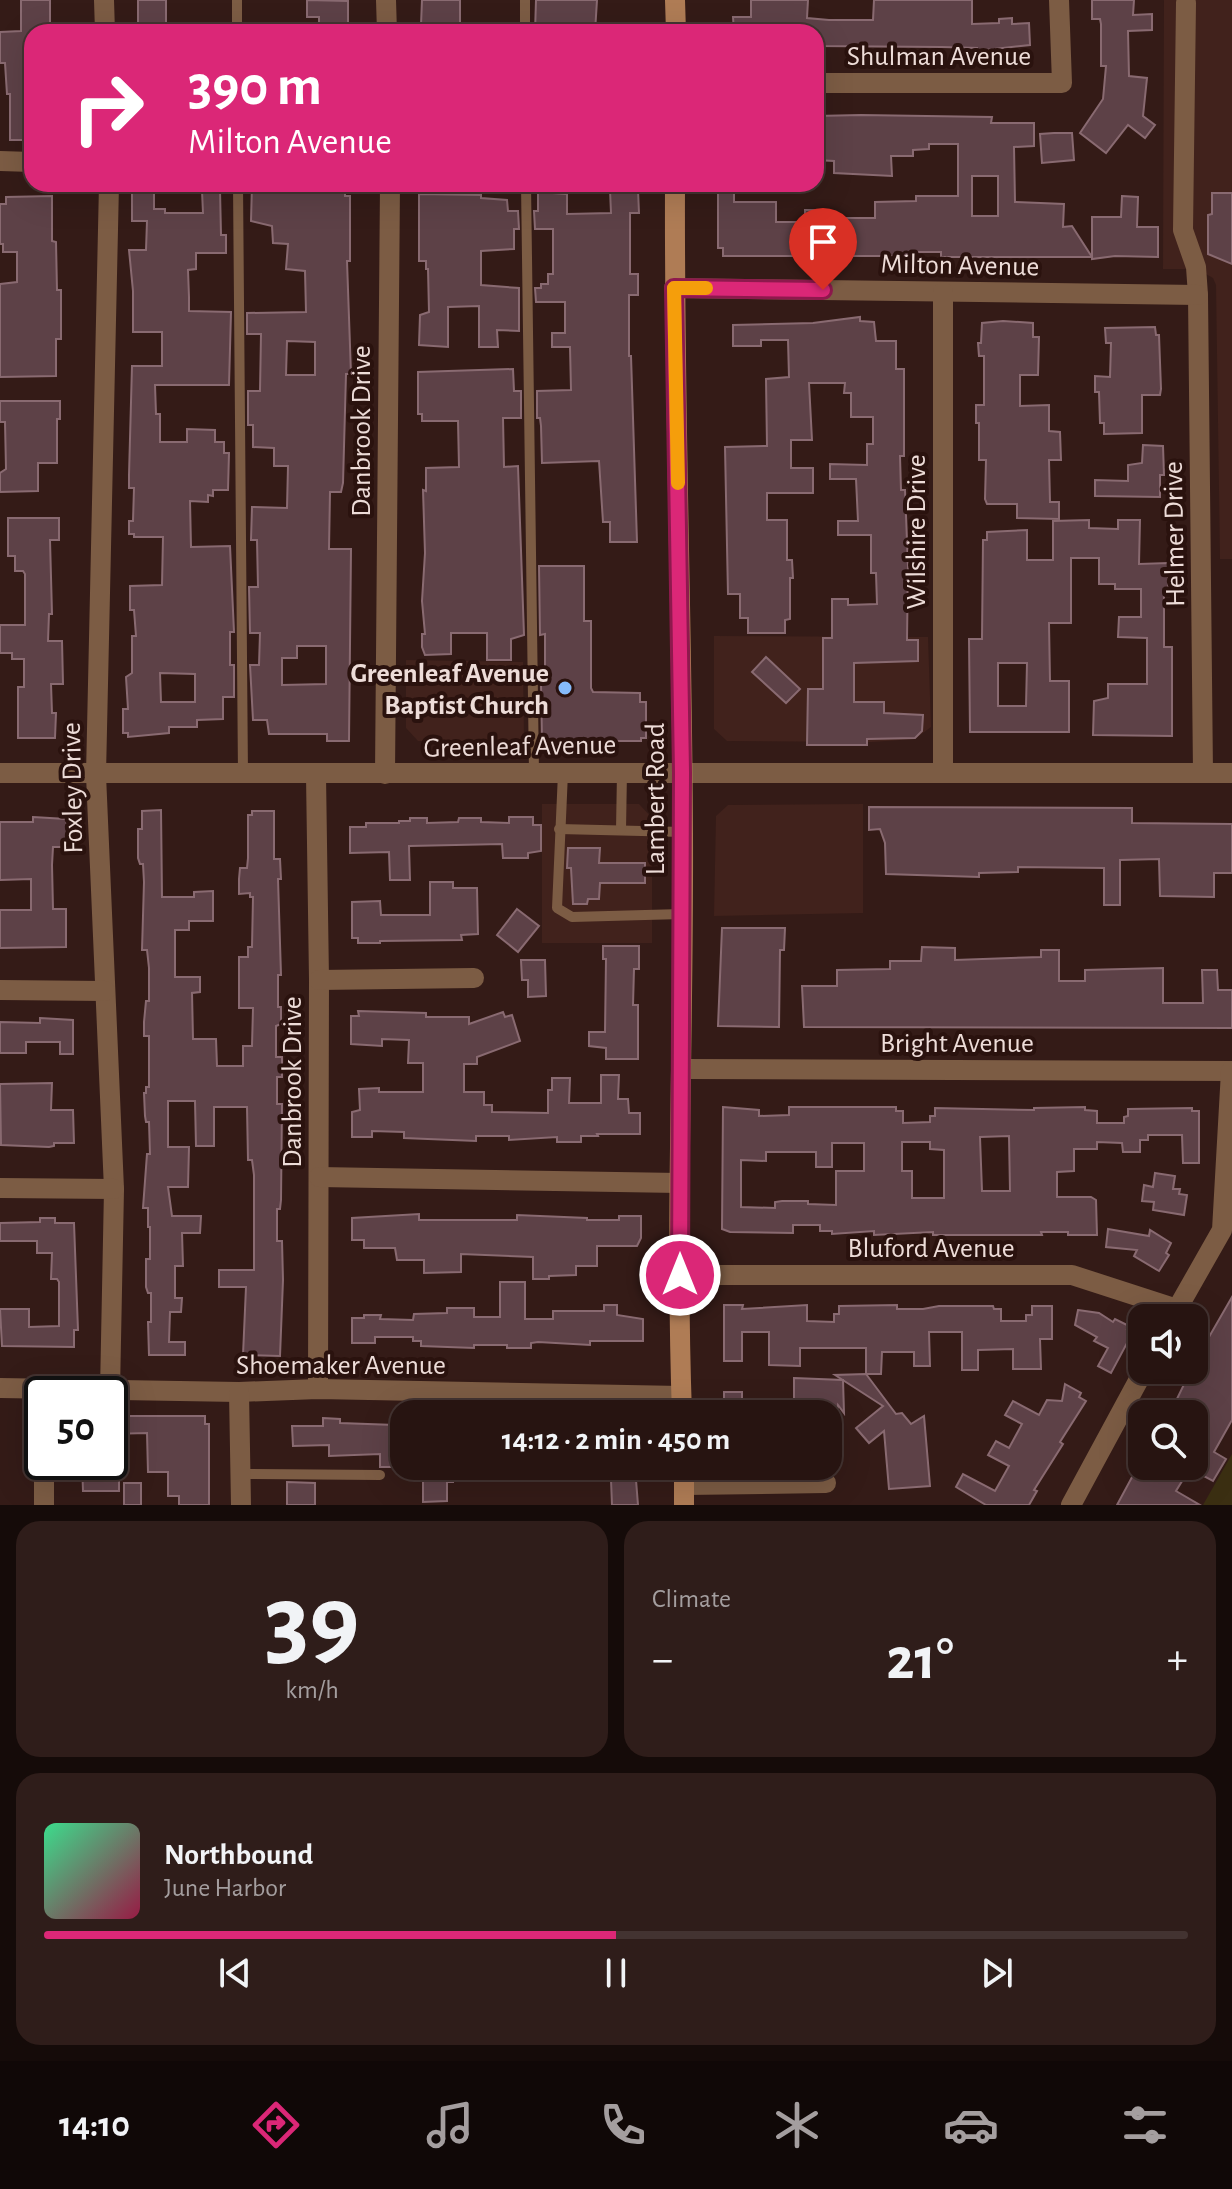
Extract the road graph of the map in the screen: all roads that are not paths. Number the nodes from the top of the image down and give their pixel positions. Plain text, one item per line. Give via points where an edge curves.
1 (104, 0) edge
2 (237, 0) edge
3 (386, 0) edge
4 (525, 0) edge
5 (675, 0) edge
6 (1059, 0) edge
7 (1186, 3) dead end
8 (105, 24) edge
9 (237, 24) edge
10 (387, 24) edge
11 (525, 24) edge
12 (676, 24) edge
13 (824, 83) edge
14 (0, 161) edge
15 (24, 162) edge
16 (109, 192) edge
17 (238, 192) edge
18 (390, 192) edge
19 (526, 192) edge
20 (675, 192) edge
21 (674, 288) junction
22 (943, 292) junction
23 (1198, 295) junction
24 (622, 772) junction
25 (682, 772) junction
26 (0, 773) edge
27 (534, 773) junction
28 (563, 773) junction
29 (943, 773) junction
30 (1203, 773) junction
31 (1232, 773) edge
32 (385, 774) junction
33 (96, 775) junction
34 (243, 775) junction
35 (316, 775) junction
36 (559, 829) junction
37 (621, 830) junction
38 (683, 832) junction
39 (682, 914) junction
40 (474, 978) dead end
41 (319, 980) junction
42 (0, 990) edge
43 (105, 991) junction
44 (683, 1069) junction
45 (1232, 1071) edge
46 (319, 1177) junction
47 (679, 1183) junction
48 (0, 1188) edge
49 (114, 1189) junction
50 (680, 1275) junction
51 (1148, 1304) edge
52 (1180, 1304) edge
53 (110, 1376) edge
54 (1136, 1384) edge
55 (0, 1388) edge
56 (318, 1389) junction
57 (24, 1390) edge
58 (128, 1391) edge
59 (239, 1392) junction
60 (568, 1400) edge
61 (682, 1400) edge
62 (241, 1474) junction
63 (380, 1475) dead end
64 (44, 1480) edge
65 (826, 1483) dead end
66 (684, 1485) edge
67 (44, 1505) edge
68 (241, 1505) edge
69 (1071, 1505) edge

1 - 8 street
2 - 9 lane
3 - 10 street
4 - 11 lane
5 - 12 main road
6 - 13 street, Shulman Avenue via 1062,83
7 - 23 street, Helmer Drive via 1183,230 1196,267
14 - 15 street
16 - 33 street, Foxley Drive
17 - 34 lane
18 - 32 street, Danbrook Drive
19 - 27 lane
20 - 21 main road, Lambert Road
21 - 22 street, Milton Avenue
21 - 25 main road, Lambert Road
22 - 23 street, Milton Avenue
22 - 29 street, Wilshire Drive
23 - 30 street, Helmer Drive
24 - 25 street, Greenleaf Avenue
24 - 28 street, Greenleaf Avenue
24 - 37 lane
25 - 29 street, Greenleaf Avenue
25 - 38 main road, Lambert Road
26 - 33 street, Greenleaf Avenue
27 - 28 street, Greenleaf Avenue
27 - 32 street, Greenleaf Avenue
28 - 36 lane
29 - 30 street, Greenleaf Avenue
30 - 31 street, Greenleaf Avenue
32 - 35 street, Greenleaf Avenue
33 - 34 street, Greenleaf Avenue
33 - 43 street, Foxley Drive
34 - 35 street, Greenleaf Avenue
35 - 41 street, Danbrook Drive
36 - 37 lane
36 - 39 lane via 556,899 565,914
37 - 38 lane
38 - 39 main road, Lambert Road
39 - 44 main road, Lambert Road
40 - 41 street
41 - 46 street, Danbrook Drive
42 - 43 street
43 - 49 street, Foxley Drive
44 - 45 street, Bright Avenue
44 - 47 main road, Lambert Road
45 - 52 street via 1222,1230
46 - 47 street
46 - 56 street, Danbrook Drive
47 - 50 main road, Lambert Road
48 - 49 street
49 - 53 street, Foxley Drive
50 - 51 street, Bluford Avenue via 1072,1275
50 - 61 main road, Lambert Road
54 - 69 street
55 - 57 street, Shoemaker Avenue
56 - 59 street, Shoemaker Avenue
56 - 60 street, Shoemaker Avenue
58 - 59 street, Shoemaker Avenue
59 - 62 street
62 - 63 lane
62 - 68 street
64 - 67 street
65 - 66 street

